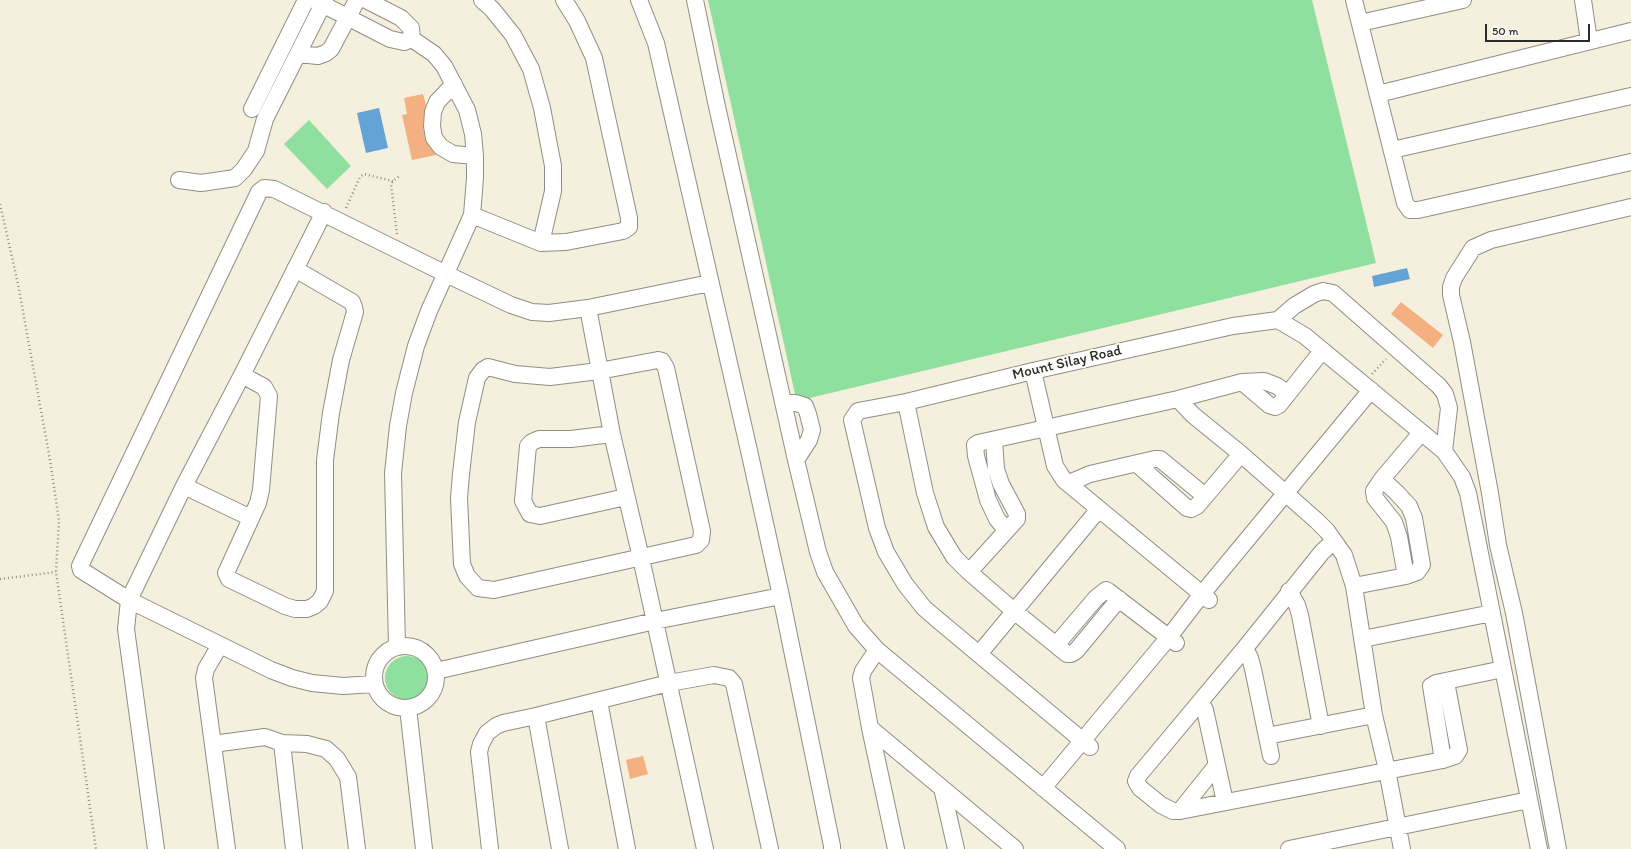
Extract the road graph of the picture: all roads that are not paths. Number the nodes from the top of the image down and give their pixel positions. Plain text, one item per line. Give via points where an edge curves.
1 (306, 0) edge
2 (357, 0) edge
3 (366, 0) edge
4 (482, 0) edge
5 (564, 0) edge
6 (640, 0) edge
7 (695, 0) edge
8 (1354, 0) edge
9 (1463, 0) edge
10 (1583, 0) edge
11 (320, 1) edge
12 (1429, 4) edge
13 (347, 17) junction
14 (1360, 23) junction
15 (1631, 31) edge
16 (412, 39) junction
17 (1589, 41) junction
18 (298, 54) junction
19 (454, 84) junction
20 (1378, 94) junction
21 (1631, 96) edge
22 (252, 109) dead end
23 (1392, 150) junction
24 (475, 156) junction
25 (1631, 162) edge
26 (179, 180) dead end
27 (1631, 207) edge
28 (324, 212) junction
29 (472, 215) junction
30 (541, 243) junction
31 (295, 270) junction
32 (446, 274) junction
33 (710, 283) junction
34 (588, 308) junction
35 (1278, 320) junction
36 (1322, 350) junction
37 (599, 371) junction
38 (1033, 371) junction
39 (242, 375) junction
40 (1371, 389) junction
41 (1178, 399) junction
42 (906, 402) junction
43 (784, 403) junction
44 (1047, 428) junction
45 (1421, 433) junction
46 (612, 434) junction
47 (1444, 451) junction
48 (1241, 454) junction
49 (796, 460) junction
50 (1382, 478) junction
51 (1069, 483) junction
52 (184, 486) junction
53 (1288, 496) junction
54 (626, 497) junction
55 (1099, 509) junction
56 (251, 518) junction
57 (1334, 541) junction
58 (641, 558) junction
59 (969, 572) junction
60 (1406, 576) junction
61 (1354, 586) junction
62 (1289, 591) junction
63 (781, 596) junction
64 (1206, 597) junction
65 (129, 600) junction
66 (1014, 611) junction
67 (1492, 614) junction
68 (654, 621) junction
69 (1363, 639) junction
70 (1172, 640) junction
71 (220, 646) junction
72 (397, 646) junction
73 (1245, 648) junction
74 (877, 650) junction
75 (979, 654) junction
76 (1503, 669) junction
77 (436, 671) junction
78 (669, 683) junction
79 (374, 684) junction
80 (599, 701) junction
81 (1201, 702) junction
82 (408, 708) junction
83 (536, 716) junction
84 (1374, 716) junction
85 (1322, 726) junction
86 (870, 728) junction
87 (1267, 736) junction
88 (282, 743) junction
89 (1086, 743) junction
90 (213, 744) junction
91 (1271, 756) dead end
92 (1216, 766) junction
93 (1387, 770) junction
94 (942, 788) junction
95 (1047, 791) junction
96 (1529, 800) junction
97 (1225, 802) junction
98 (1180, 812) junction
99 (1397, 826) junction
100 (1343, 844) edge
101 (156, 849) edge
102 (227, 849) edge
103 (294, 849) edge
104 (357, 849) edge
105 (424, 849) edge
106 (490, 849) edge
107 (560, 849) edge
108 (627, 849) edge
109 (705, 849) edge
110 (770, 849) edge
111 (832, 849) edge
112 (896, 849) edge
113 (956, 849) edge
114 (1012, 849) edge
115 (1117, 849) edge
116 (1290, 849) edge
117 (1402, 849) edge
118 (1539, 849) edge
119 (1558, 849) edge

1 - 22 street
2 - 13 street
3 - 16 street via 400,18 411,28
4 - 30 street via 513,35 531,69 542,108 553,166 552,191
5 - 30 street via 594,58 629,226 624,231 566,242
6 - 33 street via 656,43
7 - 43 street
8 - 14 street
9 - 12 street
10 - 17 street
11 - 13 street
11 - 18 street
12 - 14 street
13 - 16 street via 390,39 404,42
13 - 18 street via 331,49 326,53 318,56
14 - 20 street
15 - 17 street
16 - 19 street via 434,54
17 - 20 street
18 - 26 street via 266,119 256,151 235,178 201,183
19 - 24 street via 467,110
19 - 24 street via 433,112 434,138 441,147 453,154
20 - 23 street
21 - 23 street
23 - 25 street via 1405,203 1410,210
24 - 29 street
27 - 119 street via 1491,240 1473,248 1451,287 1498,545 1514,613
28 - 31 street
28 - 32 street
28 - 65 street via 274,189 264,188 259,192 80,566 83,572
29 - 30 street
29 - 32 street
31 - 39 street
31 - 56 street via 352,302 355,312 341,360 325,460 325,591 314,606 307,609 285,606 229,579 226,573 228,566
32 - 34 street via 511,305 532,312 549,313
32 - 72 street via 416,346 398,426 393,473
33 - 34 street
33 - 63 street
34 - 37 street
35 - 36 street
35 - 38 street, Mount Silay Road via 1233,326
35 - 47 street via 1314,294 1323,291 1333,293 1445,394 1449,408
36 - 40 street
36 - 41 street via 1279,405 1272,406 1242,382
37 - 46 street
37 - 58 street via 658,360 662,361 666,368 670,384 702,531 701,540 696,545
37 - 58 street via 550,377 515,374 488,367 477,378 467,422 460,474 462,564 467,576 478,588 494,590
38 - 42 street, Mount Silay Road
38 - 44 street
39 - 52 street
39 - 56 street via 264,387 269,396 261,490
40 - 45 street
40 - 53 street
41 - 44 street
41 - 48 street via 1193,415
42 - 59 street via 925,493 936,527 954,557
42 - 75 street, Mount Silay Road via 858,411 852,420 877,528 886,552 905,584 924,608
43 - 49 street
43 - 49 street via 805,406 812,430 809,440
44 - 51 street via 1055,466
44 - 59 street via 994,440 996,468 1017,519
45 - 47 street
45 - 50 street
46 - 54 street
46 - 54 street via 571,439 539,439 532,442 528,446 524,501 530,514 540,516
47 - 67 street via 1462,476 1468,493
48 - 51 street via 1197,506 1191,509 1137,464 1090,474
48 - 53 street
49 - 74 street via 818,552 826,572 856,626
50 - 60 street via 1374,495 1394,522
50 - 60 street via 1409,506 1414,518 1422,565 1417,572
51 - 55 street
52 - 56 street
52 - 65 street
53 - 57 street via 1327,530
53 - 64 street
54 - 58 street
55 - 64 street
55 - 66 street
57 - 61 street via 1344,555
57 - 62 street
58 - 68 street
59 - 66 street
60 - 61 street
61 - 69 street
62 - 73 street
62 - 85 street via 1300,616
63 - 68 street
63 - 111 street
64 - 70 street
65 - 71 street
65 - 101 street via 126,629
66 - 70 street via 1056,645 1102,592 1108,591
66 - 75 street
67 - 69 street
67 - 76 street
68 - 77 street
68 - 78 street
69 - 84 street
70 - 89 street
71 - 79 street via 271,670 312,683 342,686
71 - 90 street via 206,669 204,678
72 - 77 street via 405,645 422,650
72 - 79 street via 385,652 376,663
73 - 81 street
73 - 87 street via 1253,669
74 - 86 street via 861,678
74 - 95 street
75 - 89 street
76 - 93 street via 1446,682 1459,750 1455,756
76 - 96 street
77 - 82 street via 435,686 427,698 422,703
78 - 80 street
78 - 109 street
78 - 110 street via 714,675 729,678 734,684
79 - 82 street via 376,691 386,702 393,706
80 - 83 street
80 - 108 street
81 - 92 street
81 - 98 street via 1136,781 1140,788 1161,805
82 - 105 street
83 - 106 street via 496,726 481,744 479,752
83 - 107 street
84 - 85 street
84 - 93 street
85 - 87 street
86 - 94 street
86 - 112 street
87 - 91 street
88 - 90 street via 265,737
88 - 103 street
88 - 104 street via 307,744 326,749 344,768 348,777
89 - 95 street
90 - 102 street
92 - 97 street
92 - 98 street
93 - 97 street
93 - 99 street
94 - 113 street
94 - 114 street
95 - 115 street
96 - 99 street
96 - 118 street
97 - 98 street
99 - 100 street
99 - 117 street
100 - 116 street

